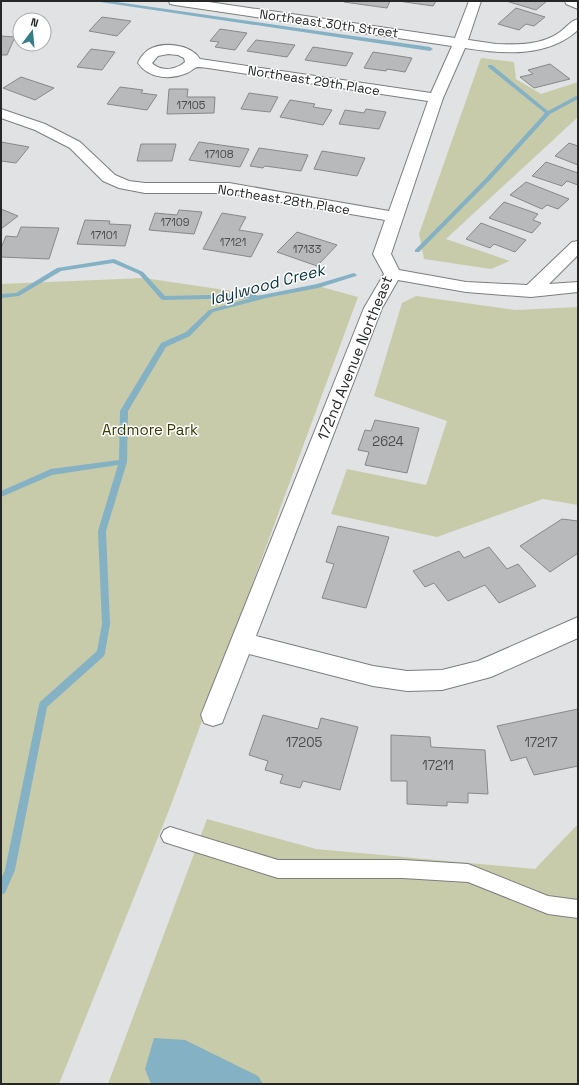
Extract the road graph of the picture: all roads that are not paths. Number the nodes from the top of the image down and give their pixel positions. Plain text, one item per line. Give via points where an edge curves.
1 (175, 1) edge
2 (475, 1) edge
3 (571, 1) edge
4 (578, 5) edge
5 (578, 23) edge
6 (460, 43) junction
7 (192, 63) dead end
8 (436, 98) junction
9 (1, 113) edge
10 (395, 217) junction
11 (578, 246) edge
12 (393, 274) junction
13 (578, 287) edge
14 (530, 290) junction
15 (578, 627) edge
16 (242, 642) junction
17 (213, 715) dead end
18 (170, 836) dead end
19 (578, 909) edge

1 - 6 street, Northeast 30th Street
2 - 6 street, 172nd Avenue Northeast
3 - 4 street
5 - 6 street, Northeast 30th Street via 554,42 534,47 510,49
6 - 8 street, 172nd Avenue Northeast
7 - 8 street, Northeast 29th Place
8 - 10 street, 172nd Avenue Northeast
9 - 10 street, Northeast 28th Place via 40,127 75,145 109,178 125,185 145,188 229,188
10 - 12 street, 172nd Avenue Northeast via 382,254
11 - 14 street
12 - 14 street via 466,287
12 - 16 street, 172nd Avenue Northeast via 373,308
13 - 14 street
15 - 16 street via 482,670 442,680 407,681 373,676
16 - 17 street, 172nd Avenue Northeast
18 - 19 lane via 278,869 403,869 468,873 548,905

